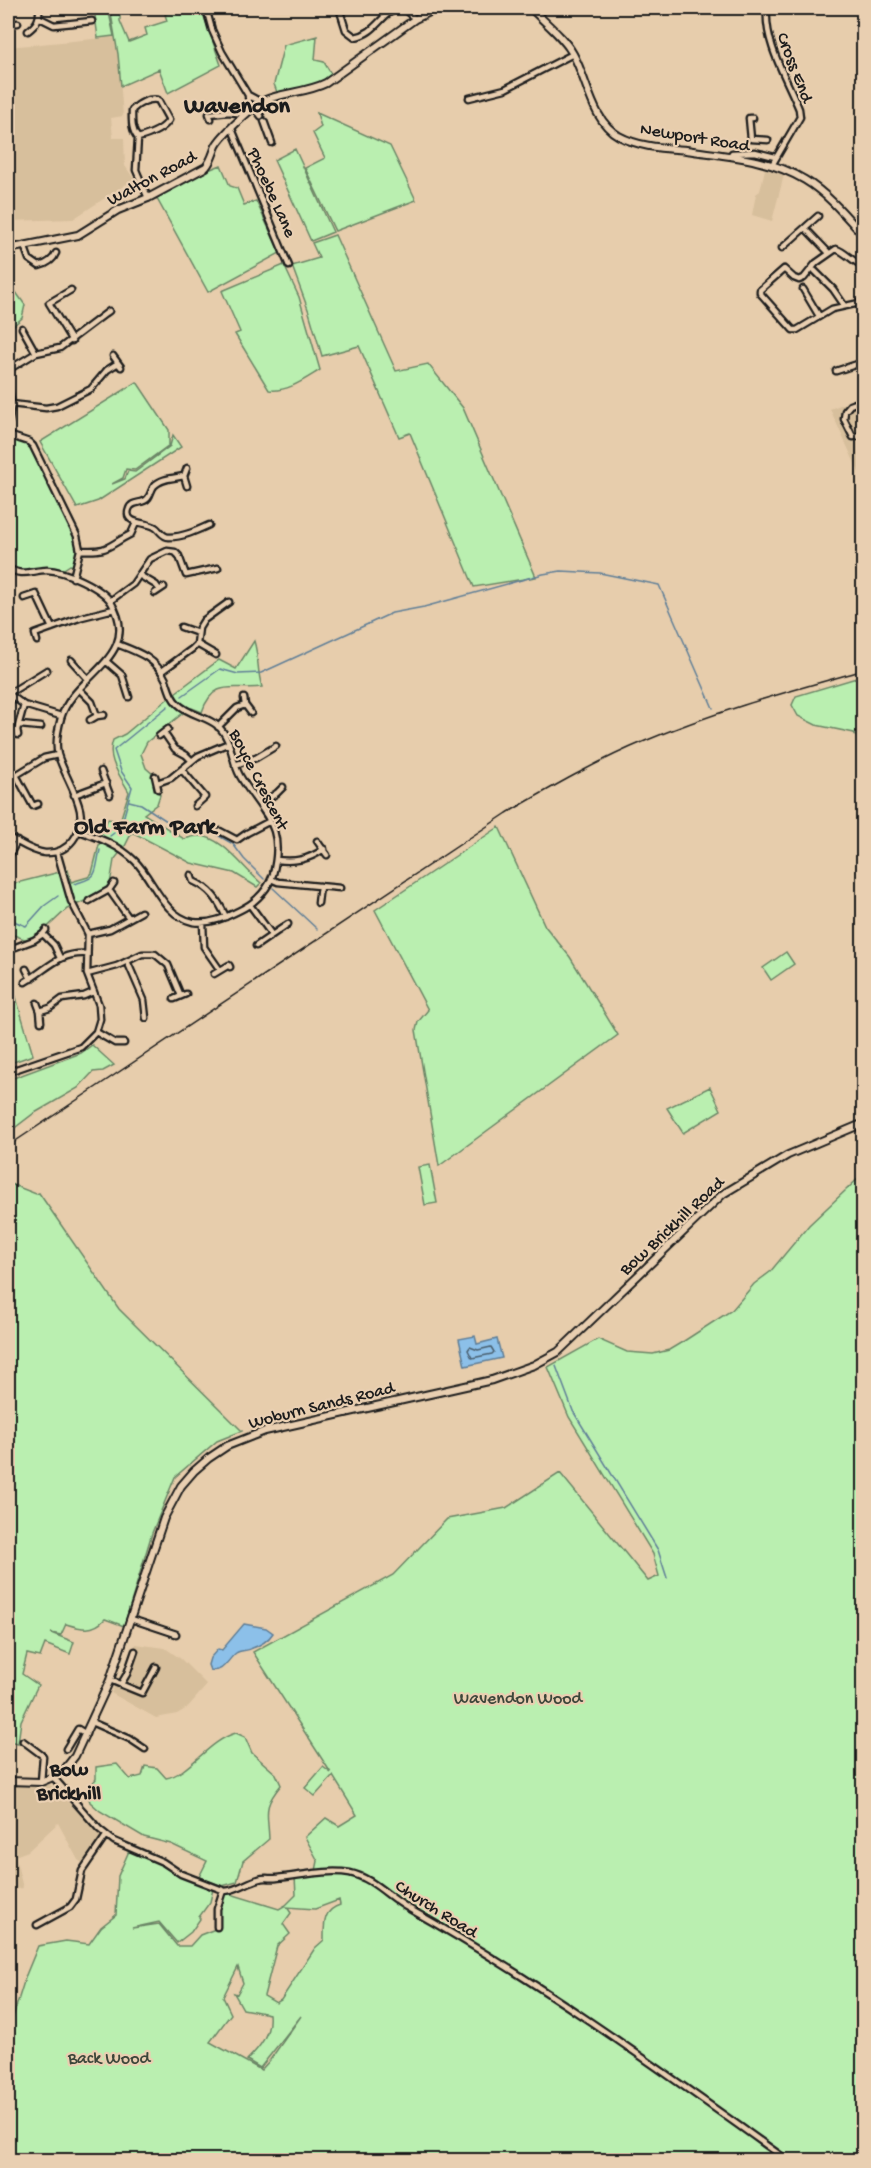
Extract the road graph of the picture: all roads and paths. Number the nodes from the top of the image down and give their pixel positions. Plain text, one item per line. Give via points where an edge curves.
1 (39, 8) edge
2 (206, 8) edge
3 (339, 8) edge
4 (384, 8) edge
5 (402, 8) edge
6 (438, 8) edge
7 (531, 8) edge
8 (767, 8) edge
9 (388, 14) junction
10 (40, 18) junction
11 (415, 19) junction
12 (92, 21) dead end
13 (18, 22) dead end
14 (8, 24) edge
15 (28, 32) dead end
16 (573, 54) junction
17 (248, 94) junction
18 (469, 98) dead end
19 (261, 102) junction
20 (249, 111) junction
21 (753, 118) dead end
22 (211, 119) dead end
23 (232, 129) junction
24 (268, 134) junction
25 (261, 137) dead end
26 (138, 138) junction
27 (755, 140) junction
28 (768, 140) dead end
29 (272, 143) dead end
30 (755, 152) junction
31 (730, 156) junction
32 (775, 157) junction
33 (772, 165) junction
34 (148, 198) junction
35 (818, 216) dead end
36 (805, 228) junction
37 (864, 236) edge
38 (23, 244) junction
39 (782, 248) dead end
40 (8, 249) edge
41 (56, 253) dead end
42 (830, 253) junction
43 (289, 266) dead end
44 (864, 266) edge
45 (815, 271) dead end
46 (799, 280) junction
47 (71, 290) dead end
48 (864, 302) edge
49 (49, 303) junction
50 (844, 305) junction
51 (43, 307) dead end
52 (109, 311) dead end
53 (819, 316) junction
54 (22, 328) dead end
55 (72, 341) junction
56 (36, 353) junction
57 (113, 356) dead end
58 (864, 362) edge
59 (8, 370) edge
60 (836, 371) dead end
61 (8, 386) edge
62 (864, 400) edge
63 (11, 404) junction
64 (8, 422) edge
65 (8, 435) edge
66 (864, 436) edge
67 (187, 468) dead end
68 (184, 476) junction
69 (187, 486) dead end
70 (136, 523) junction
71 (206, 534) dead end
72 (168, 537) junction
73 (80, 549) junction
74 (167, 551) junction
75 (8, 567) edge
76 (218, 568) dead end
77 (139, 576) junction
78 (73, 578) junction
79 (159, 590) dead end
80 (24, 598) dead end
81 (110, 601) junction
82 (114, 609) junction
83 (228, 611) dead end
84 (181, 627) dead end
85 (52, 628) junction
86 (198, 633) junction
87 (37, 641) dead end
88 (117, 644) junction
89 (197, 644) junction
90 (216, 655) dead end
91 (71, 660) dead end
92 (106, 663) junction
93 (78, 669) junction
94 (47, 670) dead end
95 (162, 671) junction
96 (73, 674) dead end
97 (88, 679) junction
98 (79, 689) junction
99 (127, 690) junction
100 (121, 692) dead end
101 (8, 693) edge
102 (129, 697) dead end
103 (244, 698) dead end
104 (24, 705) junction
105 (245, 705) junction
106 (251, 713) dead end
107 (104, 715) dead end
108 (61, 716) junction
109 (97, 716) junction
110 (90, 720) dead end
111 (20, 725) junction
112 (41, 727) dead end
113 (218, 727) junction
114 (164, 733) dead end
115 (18, 735) dead end
116 (229, 743) junction
117 (267, 743) dead end
118 (276, 746) dead end
119 (269, 750) junction
120 (58, 755) junction
121 (191, 760) junction
122 (235, 765) junction
123 (182, 770) junction
124 (101, 771) dead end
125 (16, 776) junction
126 (155, 776) dead end
127 (8, 780) edge
128 (106, 783) junction
129 (283, 787) dead end
130 (211, 794) dead end
131 (74, 795) junction
132 (110, 795) dead end
133 (205, 798) junction
134 (38, 804) dead end
135 (260, 804) junction
136 (195, 806) dead end
137 (270, 821) junction
138 (79, 831) junction
139 (220, 831) dead end
140 (8, 837) edge
141 (17, 841) junction
142 (317, 841) dead end
143 (57, 852) junction
144 (8, 858) edge
145 (276, 860) junction
146 (191, 875) dead end
147 (205, 879) dead end
148 (271, 879) junction
149 (114, 883) dead end
150 (201, 885) junction
151 (320, 886) junction
152 (340, 888) dead end
153 (109, 890) junction
154 (89, 901) dead end
155 (318, 903) dead end
156 (250, 905) junction
157 (141, 912) dead end
158 (226, 917) junction
159 (129, 918) junction
160 (203, 923) junction
161 (288, 924) dead end
162 (88, 934) junction
163 (272, 935) junction
164 (256, 946) dead end
165 (13, 948) dead end
166 (87, 954) junction
167 (60, 958) junction
168 (127, 962) junction
169 (230, 967) dead end
170 (26, 969) dead end
171 (220, 970) junction
172 (87, 974) junction
173 (214, 974) dead end
174 (31, 979) junction
175 (25, 982) dead end
176 (93, 992) junction
177 (174, 999) dead end
178 (37, 1004) dead end
179 (40, 1011) junction
180 (147, 1018) dead end
181 (40, 1022) dead end
182 (96, 1032) junction
183 (124, 1043) dead end
184 (8, 1072) edge
185 (864, 1123) edge
186 (547, 1357) joint
187 (131, 1619) junction
188 (176, 1634) dead end
189 (135, 1651) dead end
190 (156, 1667) dead end
191 (110, 1680) junction
192 (121, 1684) junction
193 (92, 1722) junction
194 (86, 1734) junction
195 (22, 1741) dead end
196 (142, 1747) dead end
197 (66, 1749) dead end
198 (53, 1777) junction
199 (8, 1781) edge
200 (41, 1782) junction
201 (106, 1836) junction
202 (224, 1890) junction
203 (37, 1925) dead end
204 (217, 1928) dead end
205 (787, 2160) edge

1 - 10 street
2 - 17 street via 222,52
3 - 9 street via 346,30 355,37 366,35
4 - 9 street
5 - 9 street
5 - 11 street
6 - 11 street, Walton Road
7 - 16 street, Newport Road
8 - 32 street, Cross End via 771,42 800,117
10 - 12 street via 54,25
10 - 15 street
11 - 19 street, Walton Road via 326,83
13 - 14 street
16 - 18 street via 505,89
16 - 31 street, Newport Road via 597,111 615,133 646,145
17 - 19 street
17 - 20 street
19 - 20 street, Walton Road
20 - 22 street via 209,114
20 - 23 street, Walton Road
20 - 24 street via 263,119
21 - 27 street via 749,118 751,139
23 - 34 street, Walton Road via 217,144 206,166
23 - 43 street, Phoebe Lane
24 - 25 street
24 - 29 street
26 - 26 street via 132,110 158,100 169,120 167,124
26 - 34 street via 136,170
27 - 28 street
27 - 30 street
30 - 31 street
30 - 32 street
31 - 33 street, Newport Road
32 - 33 street, Cross End
33 - 37 street, Newport Road via 815,187
34 - 38 street, Walton Road via 118,210 78,235
35 - 36 street
36 - 39 street
36 - 42 street
38 - 40 street, Walton Road
38 - 41 street via 29,259 39,266 55,258
42 - 44 street via 838,249
42 - 46 street
45 - 50 street
46 - 53 street
46 - 53 street via 784,269 760,294 793,330
47 - 49 street
48 - 50 street
49 - 51 street
49 - 55 street
50 - 53 street
52 - 55 street
54 - 56 street
55 - 56 street
56 - 59 street
57 - 63 street via 119,365 107,370 91,389 57,406
58 - 60 street
61 - 63 street
62 - 66 street via 850,405 844,419 853,437
63 - 64 street
65 - 73 street via 33,446
67 - 68 street
68 - 69 street
68 - 70 street via 155,484 145,501 132,504 129,515
70 - 72 street via 156,527
70 - 73 street via 131,534 110,548
71 - 72 street via 206,527
72 - 74 street
73 - 78 street
74 - 76 street via 180,556 187,578
74 - 77 street via 150,559
75 - 78 street via 26,574 47,570
77 - 79 street
77 - 81 street
78 - 81 street via 101,591
80 - 85 street via 36,594
81 - 82 street
82 - 85 street
82 - 88 street via 119,627
83 - 86 street via 226,604 204,620
84 - 86 street
85 - 87 street via 35,634
86 - 89 street
88 - 92 street
88 - 95 street, Boyce Crescent via 145,655
89 - 90 street
89 - 95 street
91 - 93 street
92 - 97 street
92 - 99 street via 122,675
93 - 96 street
93 - 97 street
94 - 101 street
95 - 113 street, Boyce Crescent via 178,704
97 - 98 street
98 - 108 street
98 - 109 street via 92,702
99 - 100 street
99 - 102 street
101 - 104 street
103 - 105 street
104 - 108 street
104 - 111 street
105 - 106 street
105 - 113 street
107 - 109 street
108 - 120 street
109 - 110 street
111 - 112 street
111 - 115 street
113 - 116 street, Boyce Crescent
114 - 121 street via 175,749
116 - 121 street
116 - 122 street, Boyce Crescent
117 - 119 street
118 - 119 street
119 - 122 street
120 - 125 street via 44,758
120 - 131 street
121 - 123 street
122 - 135 street, Boyce Crescent
123 - 126 street via 158,786
123 - 133 street
124 - 128 street
125 - 127 street
125 - 134 street via 33,806
128 - 131 street
128 - 132 street
129 - 135 street via 279,796
130 - 133 street
131 - 138 street via 81,817
133 - 136 street
135 - 137 street, Boyce Crescent
137 - 139 street via 238,843
137 - 145 street, Boyce Crescent via 277,837
138 - 143 street via 70,844
138 - 160 street via 123,851 136,862 169,908 185,920
140 - 141 street
141 - 143 street via 44,853
141 - 144 street
142 - 145 street via 326,852 305,860
143 - 162 street via 71,901
145 - 148 street, Boyce Crescent
146 - 150 street
147 - 150 street
148 - 151 street
148 - 156 street, Boyce Crescent
149 - 153 street
150 - 158 street via 214,896
151 - 152 street
151 - 155 street
153 - 154 street
153 - 159 street
156 - 158 street, Boyce Crescent
156 - 163 street
157 - 159 street
158 - 160 street, Boyce Crescent
159 - 162 street via 110,929
160 - 171 street via 204,948
161 - 163 street
162 - 166 street
163 - 164 street
165 - 167 street via 45,932
166 - 167 street
166 - 172 street
167 - 174 street
168 - 172 street
168 - 177 street via 142,954 161,957 184,995
168 - 180 street via 146,999
169 - 171 street
170 - 174 street
171 - 173 street
172 - 176 street
174 - 175 street
176 - 179 street via 62,999
176 - 182 street via 99,1005
178 - 179 street
179 - 181 street
182 - 183 street via 115,1043
182 - 184 street via 81,1047
185 - 186 street, Bow Brickhill Road via 788,1155 723,1194 585,1327
186 - 187 street, Woburn Sands Road via 492,1380 265,1431 227,1446 194,1471 171,1503
187 - 188 street
187 - 191 street, Woburn Sands Road
189 - 192 street
190 - 192 street via 142,1693
191 - 192 street
191 - 193 street, Woburn Sands Road
193 - 194 street, Woburn Sands Road
193 - 196 street
194 - 197 street via 78,1730
194 - 198 street, Woburn Sands Road via 70,1764
195 - 200 street via 43,1756
198 - 200 street
198 - 201 street
199 - 200 street
201 - 202 street via 181,1874
201 - 203 street via 82,1871 76,1899 70,1907
202 - 204 street via 217,1909
202 - 205 street, Church Road via 267,1878 347,1873 363,1876 399,1903 579,2015

